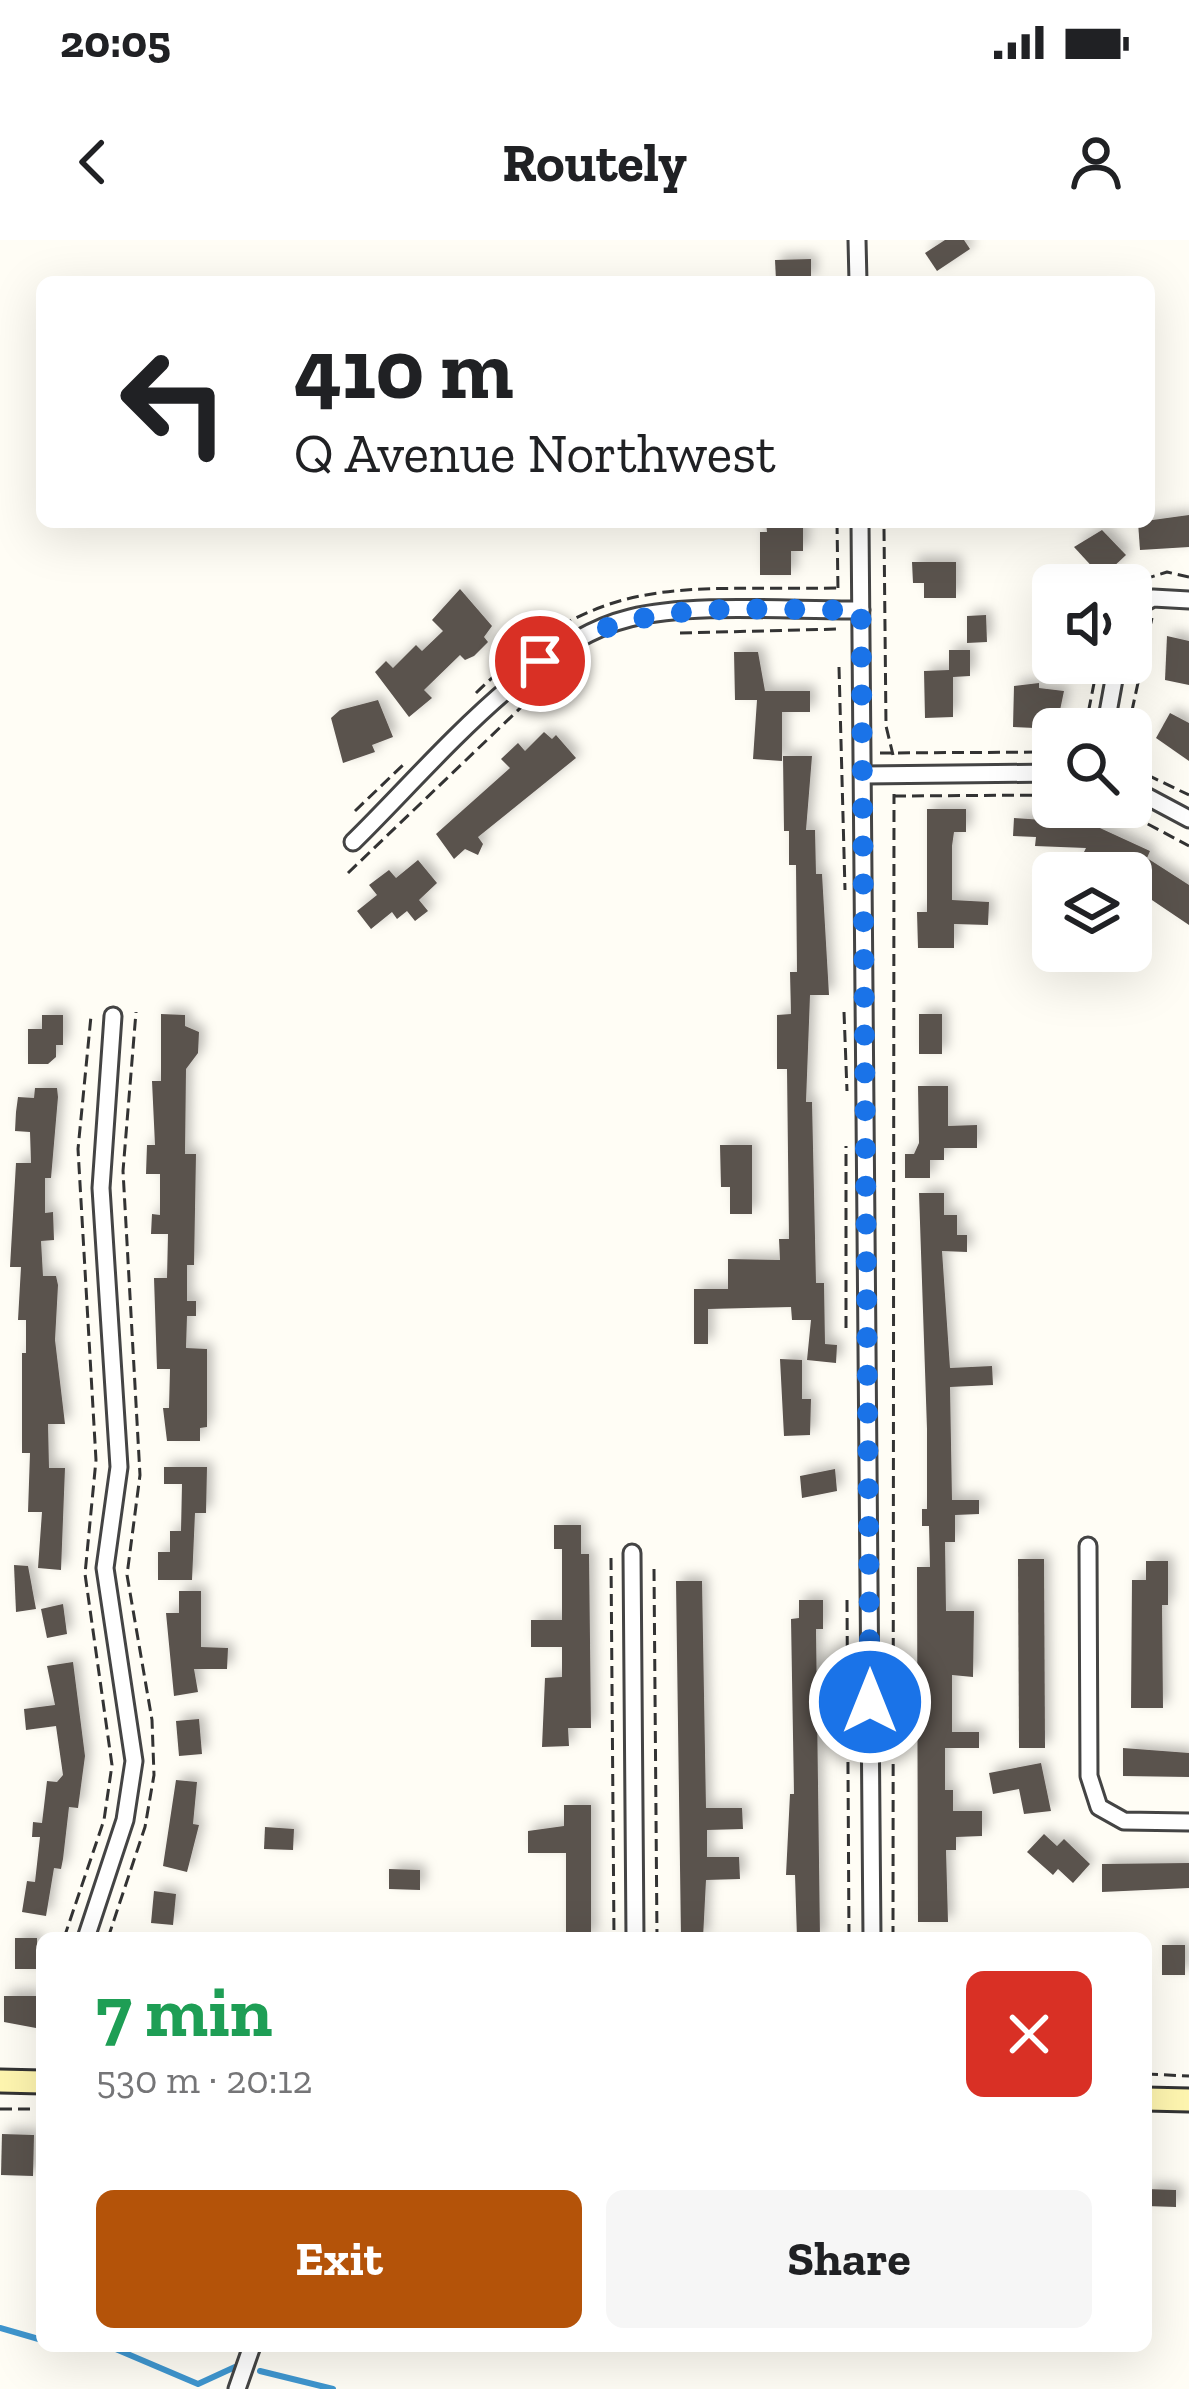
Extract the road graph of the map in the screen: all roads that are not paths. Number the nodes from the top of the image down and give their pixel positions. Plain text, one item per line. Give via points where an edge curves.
1 (857, 240) edge
2 (858, 276) edge
3 (860, 528) edge
4 (1152, 599) edge
5 (1189, 600) edge
6 (861, 610) junction
7 (1032, 773) edge
8 (865, 775) junction
9 (1152, 799) edge
10 (1189, 819) edge
11 (353, 842) dead end
12 (113, 1016) dead end
13 (1088, 1546) dead end
14 (632, 1552) dead end
15 (1189, 1822) edge
16 (88, 1932) edge
17 (635, 1932) edge
18 (872, 1932) edge
19 (0, 2081) edge
20 (36, 2081) edge
21 (1152, 2099) edge
22 (1189, 2100) edge
23 (250, 2352) edge
24 (237, 2389) edge

1 - 2 street
3 - 6 street
4 - 5 street
6 - 8 street
6 - 11 street via 633,617 583,634 522,678
7 - 8 street
8 - 18 street
9 - 10 street
12 - 16 street via 101,1188 118,1467 105,1568 134,1761 125,1820
13 - 15 street via 1089,1776 1099,1807 1124,1821
14 - 17 street
19 - 20 street
21 - 22 street
23 - 24 street

